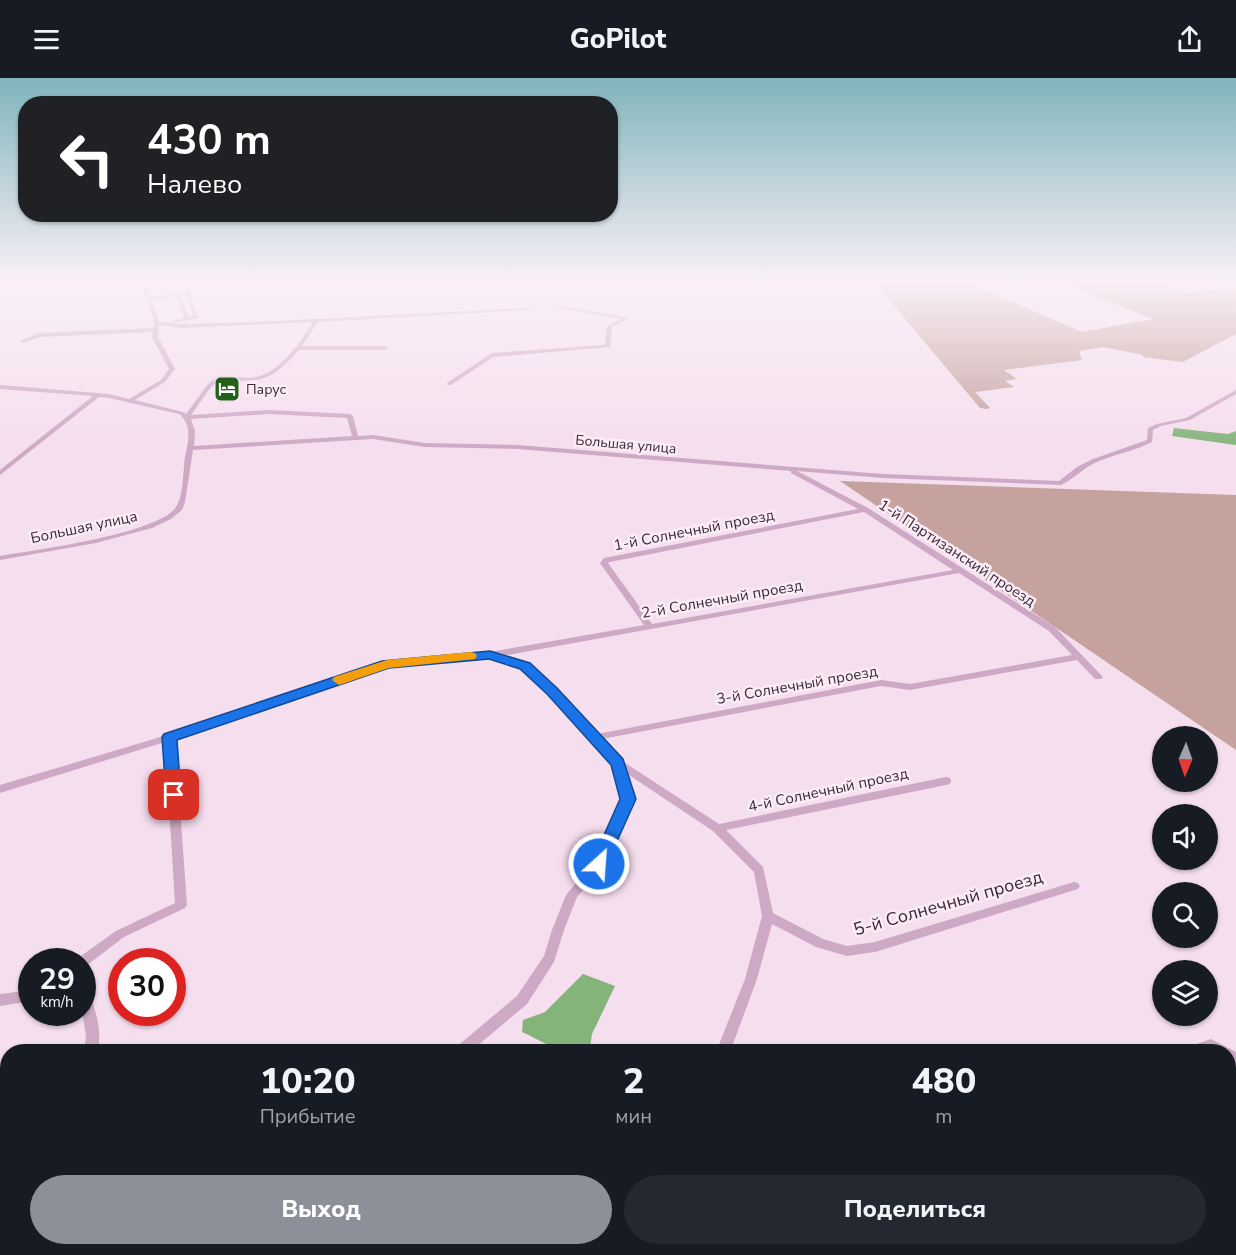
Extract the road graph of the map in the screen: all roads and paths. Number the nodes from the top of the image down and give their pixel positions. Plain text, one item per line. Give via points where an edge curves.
1 (31, 338) edge
2 (155, 338) edge
3 (305, 338) edge
4 (609, 338) edge
5 (23, 341) dead end
6 (296, 348) junction
7 (385, 348) dead end
8 (449, 384) dead end
9 (0, 387) edge
10 (1236, 392) edge
11 (98, 395) junction
12 (131, 400) junction
13 (187, 416) junction
14 (355, 437) junction
15 (190, 448) junction
16 (789, 469) junction
17 (0, 473) edge
18 (865, 510) junction
19 (0, 558) edge
20 (958, 571) junction
21 (649, 626) junction
22 (490, 655) junction
23 (1077, 657) junction
24 (1098, 677) dead end
25 (170, 737) junction
26 (593, 738) junction
27 (618, 763) junction
28 (946, 781) dead end
29 (0, 789) edge
30 (717, 828) junction
31 (1074, 886) dead end
32 (768, 916) junction
33 (96, 952) edge
34 (18, 997) edge
35 (0, 1000) edge
36 (92, 1026) edge
37 (93, 1044) edge
38 (470, 1044) edge
39 (726, 1044) edge

1 - 5 street
2 - 12 street via 172,369 164,381
3 - 6 street
4 - 8 street via 608,346 492,355
6 - 7 street
6 - 13 street via 277,369 259,379 220,377
9 - 11 street
10 - 16 street, Большая улица via 1188,419 1149,429 1150,441 1101,458 1060,483
11 - 12 street
11 - 17 street
12 - 13 street
13 - 14 street via 269,412 350,416
13 - 15 street, Большая улица via 191,422
14 - 15 street, Большая улица
14 - 16 street, Большая улица
15 - 19 street, Большая улица via 178,509 167,520 127,534
16 - 18 street, 1-й Партизанский проезд
18 - 20 street, 1-й Партизанский проезд
18 - 21 street, 1-й Солнечный проезд via 606,560 604,563
20 - 21 street, 2-й Солнечный проезд
20 - 23 street, 1-й Партизанский проезд via 1052,629
21 - 22 street, 2-й Солнечный проезд
22 - 25 street, 2-й Солнечный проезд via 387,664
22 - 26 street via 525,666
23 - 24 street, 1-й Партизанский проезд
23 - 26 street, 3-й Солнечный проезд via 910,687 881,683
25 - 29 street, 2-й Солнечный проезд
25 - 33 street via 181,905 120,934
26 - 27 street
27 - 30 street
27 - 38 street via 628,799 599,864 572,896 550,958 522,1000
28 - 30 street, 4-й Солнечный проезд
30 - 32 street via 759,870
31 - 32 street, 5-й Солнечный проезд via 875,947 847,951 820,943
32 - 39 street via 751,979
34 - 35 street
36 - 37 street

